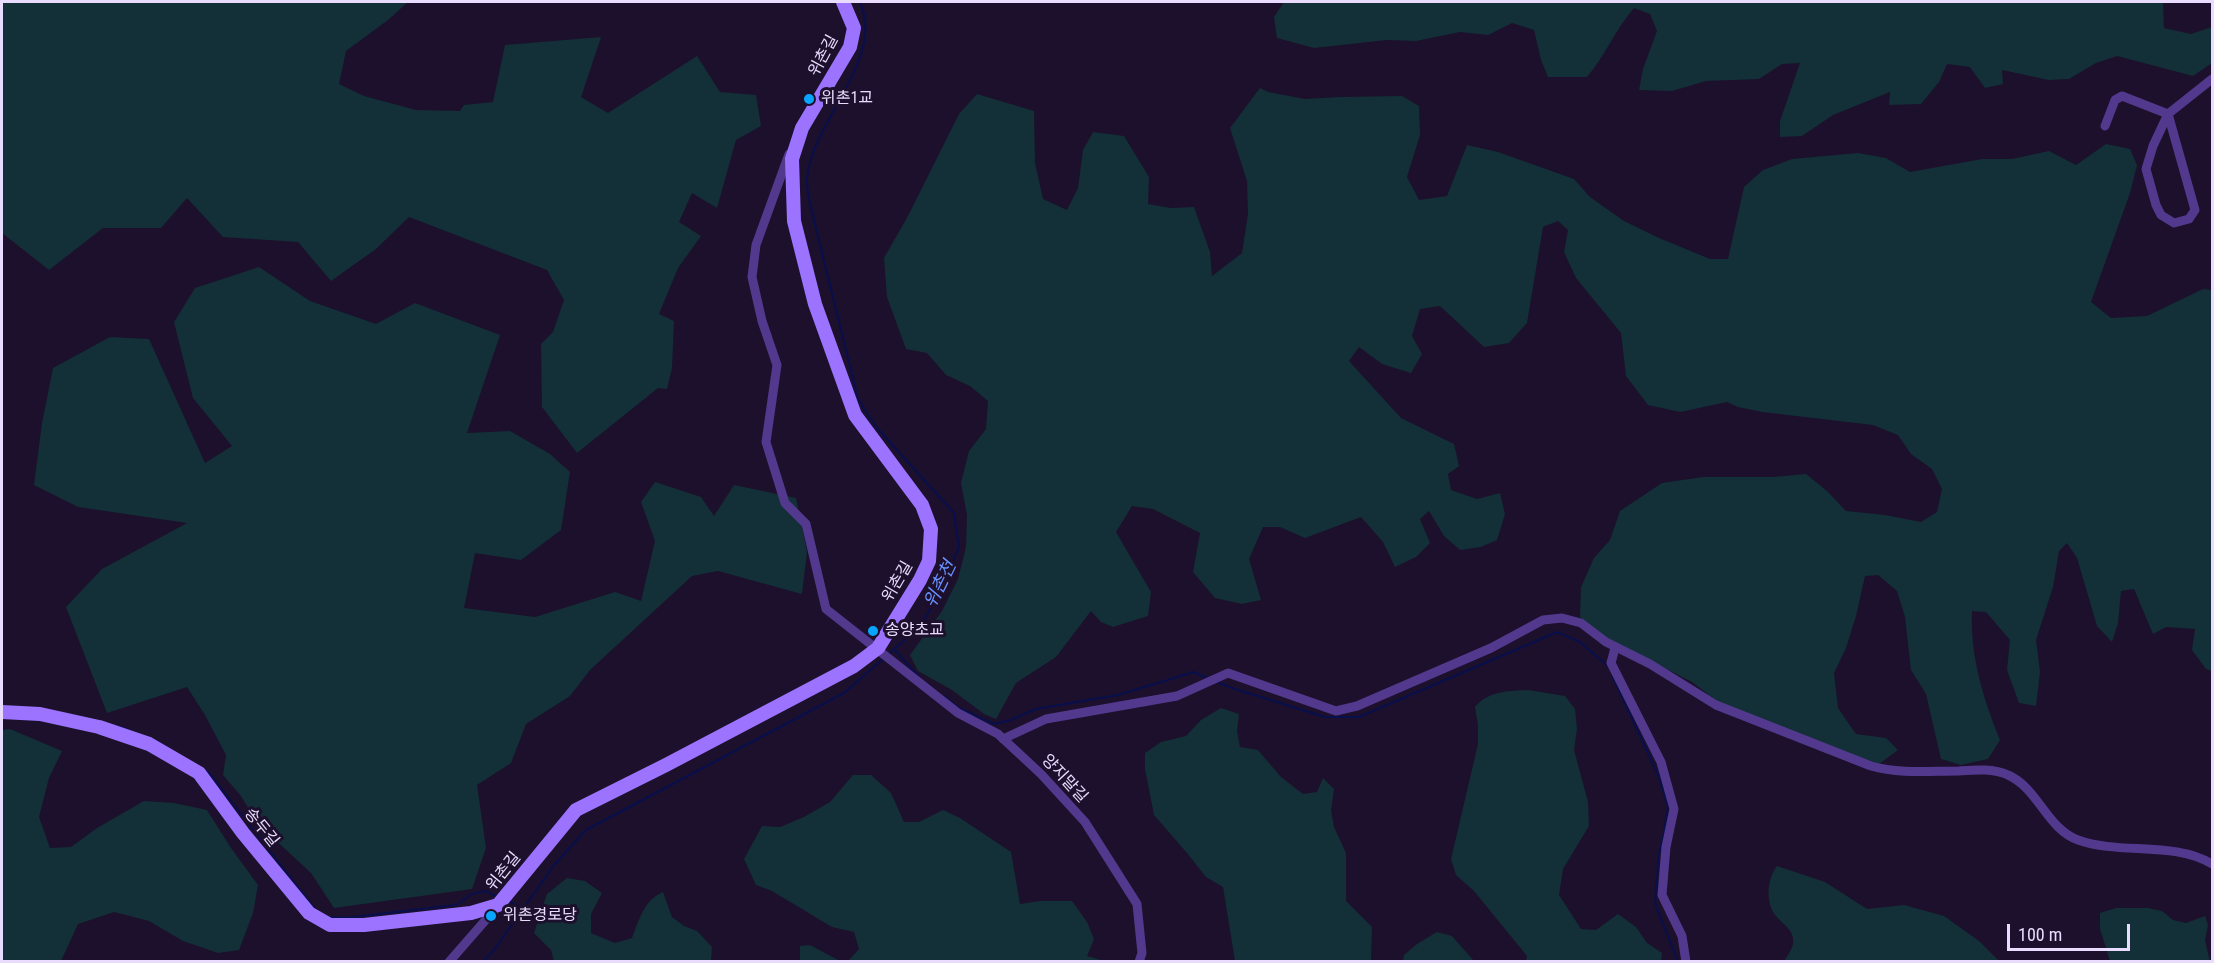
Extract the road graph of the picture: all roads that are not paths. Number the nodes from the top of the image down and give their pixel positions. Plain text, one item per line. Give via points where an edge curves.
1 (843, 2) edge
2 (2212, 79) edge
3 (2168, 114) junction
4 (2105, 126) dead end
5 (799, 139) junction
6 (1615, 648) junction
7 (880, 650) junction
8 (2, 712) edge
9 (1003, 739) junction
10 (2212, 864) edge
11 (498, 905) junction
12 (449, 962) edge
13 (1139, 962) edge
14 (1686, 962) edge

1 - 5 street, 위촌길 via 854,28 850,47
2 - 3 street
3 - 3 street via 2146,169 2161,215 2174,223 2189,219 2195,210
3 - 4 street via 2122,96 2115,100
5 - 7 street, 위촌길 via 792,159 794,221 814,304 855,415 922,505 932,529 929,561
5 - 7 street, 양지말길 via 791,147 756,245 752,277 777,365 766,442 785,503 806,524 826,609
6 - 9 street via 1572,620 1543,620 1431,675 1336,711 1228,674 1177,696 1046,719
6 - 10 street via 1650,664 1716,705 1871,766 1893,771 1975,770 2008,775 2031,794 2057,826 2078,840 2176,852
6 - 14 street via 1611,663 1661,762 1674,809 1662,895 1682,936
7 - 9 street, 양지말길 via 958,713
7 - 11 street, 위촌길 via 576,810
8 - 11 street, 송두길 via 40,714 99,727 149,744 199,773 309,913 330,925 471,913
9 - 13 street, 양지말길 via 1085,822 1137,904 1142,953
11 - 12 street, 위촌길

